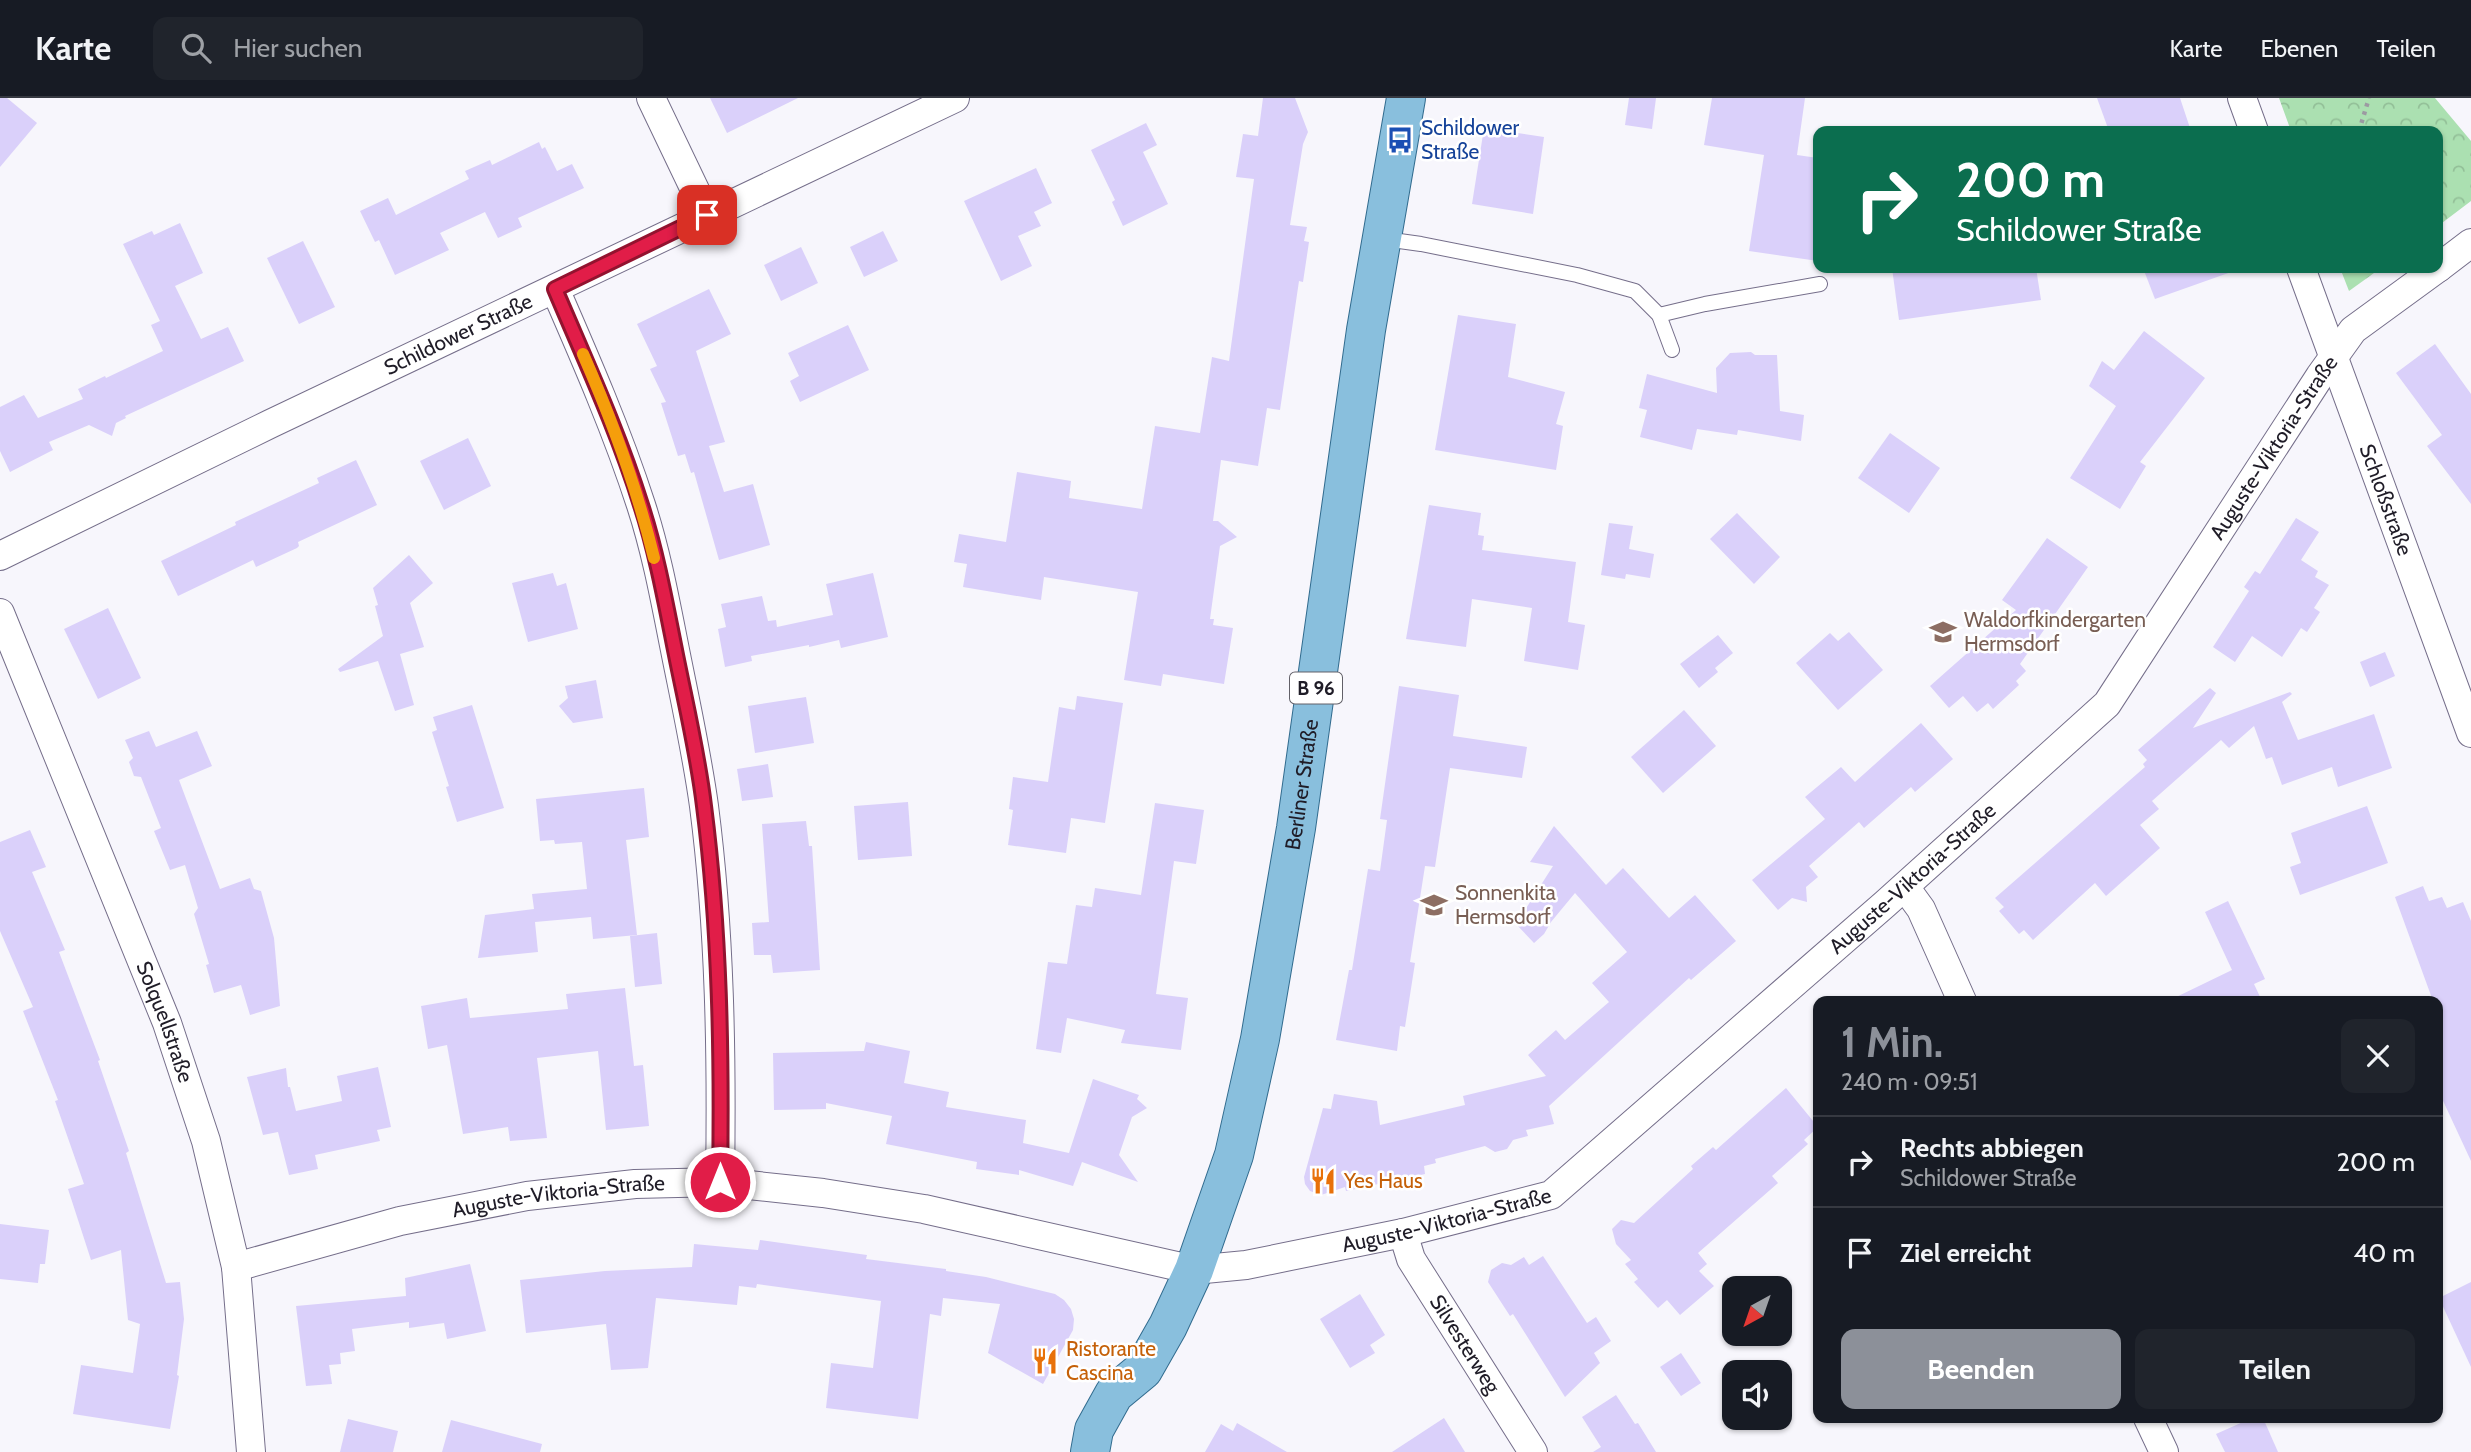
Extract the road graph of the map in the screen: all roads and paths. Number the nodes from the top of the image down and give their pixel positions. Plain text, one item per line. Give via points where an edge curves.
1 (651, 98) edge
2 (955, 98) edge
3 (1406, 98) edge
4 (2242, 98) edge
5 (2369, 98) edge
6 (2252, 126) edge
7 (2361, 126) edge
8 (707, 215) junction
9 (1383, 238) junction
10 (2471, 243) edge
11 (2443, 264) edge
12 (2303, 273) edge
13 (2431, 273) edge
14 (1820, 284) dead end
15 (555, 289) junction
16 (1660, 315) junction
17 (1672, 350) dead end
18 (2334, 357) junction
19 (0, 556) edge
20 (0, 613) edge
21 (2471, 733) edge
22 (1905, 887) junction
23 (1960, 996) edge
24 (720, 1182) junction
25 (1403, 1233) junction
26 (236, 1267) junction
27 (1194, 1270) junction
28 (1143, 1370) junction
29 (2150, 1423) edge
30 (251, 1452) edge
31 (1090, 1452) edge
32 (1104, 1452) edge
33 (1533, 1452) edge
34 (2164, 1452) edge

1 - 8 street
2 - 8 street, Schildower Straße
3 - 9 main road, Berliner Straße / B 96
4 - 6 street
5 - 7 path
8 - 15 street, Schildower Straße
9 - 16 lane via 1635,291
9 - 27 main road, Berliner Straße / B 96 via 1296,828 1260,1039 1234,1155
10 - 11 street, Auguste-Viktoria-Straße
12 - 18 street, Schloßstraße
13 - 18 street, Auguste-Viktoria-Straße via 2353,330
14 - 16 lane
15 - 19 street, Schildower Straße
15 - 24 street via 642,507 690,721 713,890
16 - 17 lane
18 - 21 street, Schloßstraße
18 - 22 street, Auguste-Viktoria-Straße via 2107,704
20 - 26 street, Solquellstraße via 167,1023 206,1141
22 - 23 street via 1921,909
22 - 25 street, Auguste-Viktoria-Straße via 1551,1195
24 - 26 street, Auguste-Viktoria-Straße via 635,1184 527,1196 400,1221
24 - 27 street, Auguste-Viktoria-Straße via 924,1209
25 - 27 street, Auguste-Viktoria-Straße via 1246,1265
25 - 33 street, Silvesterweg via 1411,1259
26 - 30 street, Solquellstraße
27 - 28 main road, Berliner Straße / B 96
28 - 31 main road, Berliner Straße / B 96 via 1114,1394 1094,1430
28 - 32 main road, Berliner Straße / B 96 via 1138,1405 1117,1441
29 - 34 street

